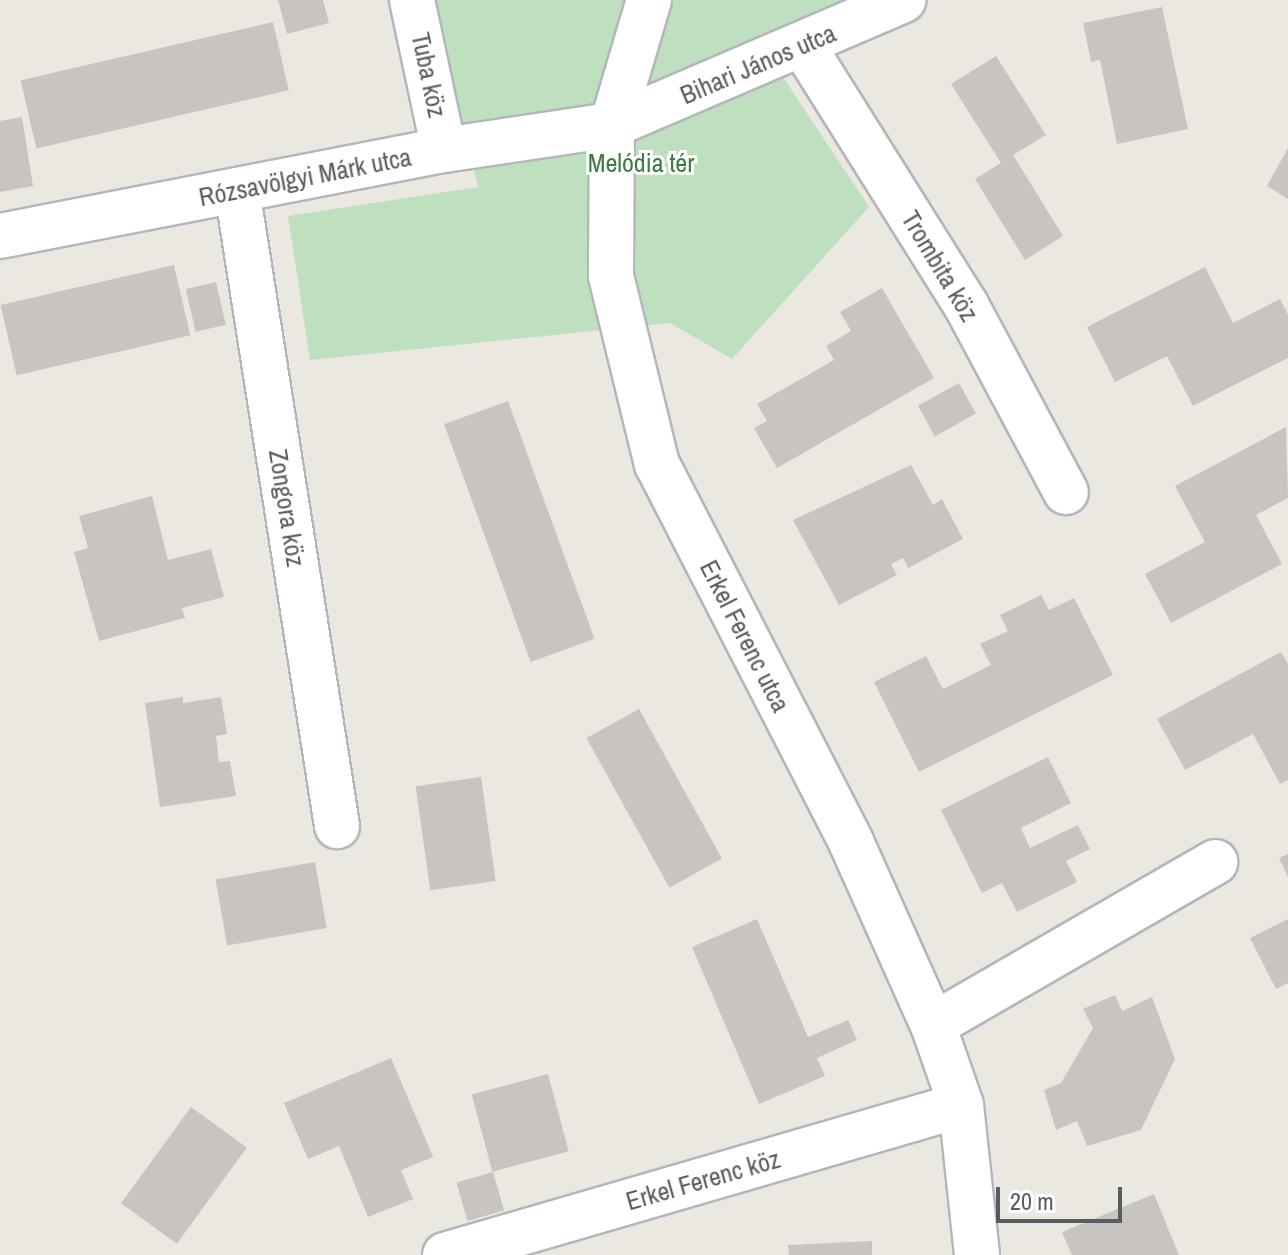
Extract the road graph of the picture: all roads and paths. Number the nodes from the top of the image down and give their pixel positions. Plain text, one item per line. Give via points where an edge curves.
1 (412, 0) edge
2 (649, 0) edge
3 (903, 0) edge
4 (804, 47) junction
5 (612, 125) junction
6 (444, 150) junction
7 (237, 190) junction
8 (0, 236) edge
9 (1066, 492) dead end
10 (337, 826) dead end
11 (1215, 862) dead end
12 (933, 1025) junction
13 (961, 1105) junction
14 (445, 1255) edge
15 (977, 1255) edge

1 - 6 street, Tuba köz
2 - 5 street, Erkel Ferenc utca
3 - 4 street, Bihari János utca
4 - 5 street, Bihari János utca
4 - 9 street, Trombita köz via 966,305
5 - 6 street, Rózsavölgyi Márk utca
5 - 12 street, Erkel Ferenc utca via 611,276 657,464 851,842
6 - 7 street, Rózsavölgyi Márk utca
7 - 8 street, Rózsavölgyi Márk utca
7 - 10 street, Zongora köz
11 - 12 street
12 - 13 street, Erkel Ferenc utca
13 - 14 street, Erkel Ferenc köz
13 - 15 street, Erkel Ferenc utca

